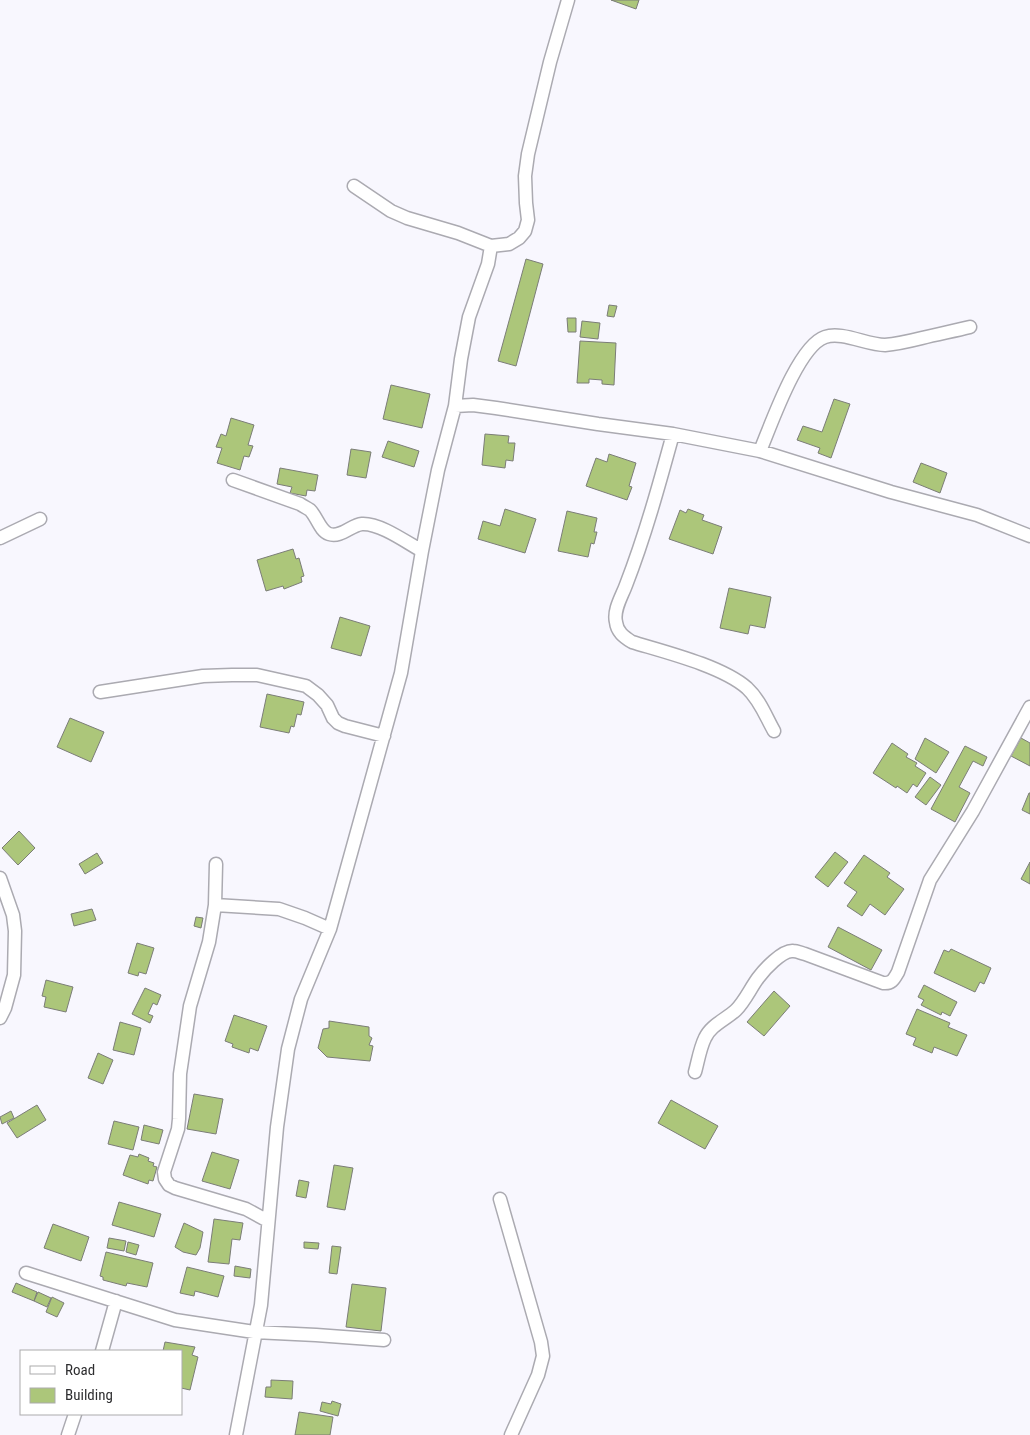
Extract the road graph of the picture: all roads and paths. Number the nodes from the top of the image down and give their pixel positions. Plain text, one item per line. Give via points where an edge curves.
1 (568, 0) edge
2 (354, 186) dead end
3 (490, 246) junction
4 (970, 327) dead end
5 (455, 406) junction
6 (673, 434) junction
7 (760, 451) junction
8 (233, 480) dead end
9 (40, 519) dead end
10 (1030, 536) edge
11 (0, 538) edge
12 (422, 551) junction
13 (100, 692) dead end
14 (1030, 707) edge
15 (774, 731) dead end
16 (384, 736) junction
17 (216, 864) dead end
18 (0, 878) edge
19 (215, 905) junction
20 (330, 929) junction
21 (0, 1018) edge
22 (696, 1072) dead end
23 (500, 1199) dead end
24 (268, 1221) junction
25 (26, 1273) dead end
26 (116, 1300) junction
27 (254, 1332) junction
28 (384, 1340) dead end
29 (102, 1350) edge
30 (76, 1415) edge
31 (68, 1435) edge
32 (236, 1435) edge
33 (511, 1435) edge

1 - 3 street via 528,154 525,176 528,220 525,231 508,244
2 - 3 street via 391,211 458,232
3 - 5 street via 486,272 469,317
4 - 7 street via 897,344 824,337 816,342 794,373
5 - 6 street via 473,405
5 - 12 street
6 - 7 street
6 - 15 street via 652,511 616,611 615,622 622,635 632,642 706,666 734,679 748,689
7 - 10 street via 978,515
8 - 12 street via 300,504 310,510 329,534 369,524
9 - 11 street
12 - 16 street via 401,673
13 - 16 street via 203,676 258,675 306,686 323,700 338,724
14 - 22 street via 973,811 930,880 893,981 883,983 804,954 786,952 758,977 735,1011 710,1030 704,1039
16 - 20 street
17 - 19 street
18 - 21 street via 14,915 16,931 14,975
19 - 20 street via 279,909
19 - 24 street via 209,942 190,1006 180,1074 180,1119 164,1172 165,1179 174,1188 246,1209
20 - 24 street via 301,999 288,1049
23 - 33 street via 543,1356
24 - 27 street via 261,1305
25 - 26 street
26 - 27 street via 175,1320
26 - 29 street
27 - 28 street
27 - 32 street
30 - 31 street

